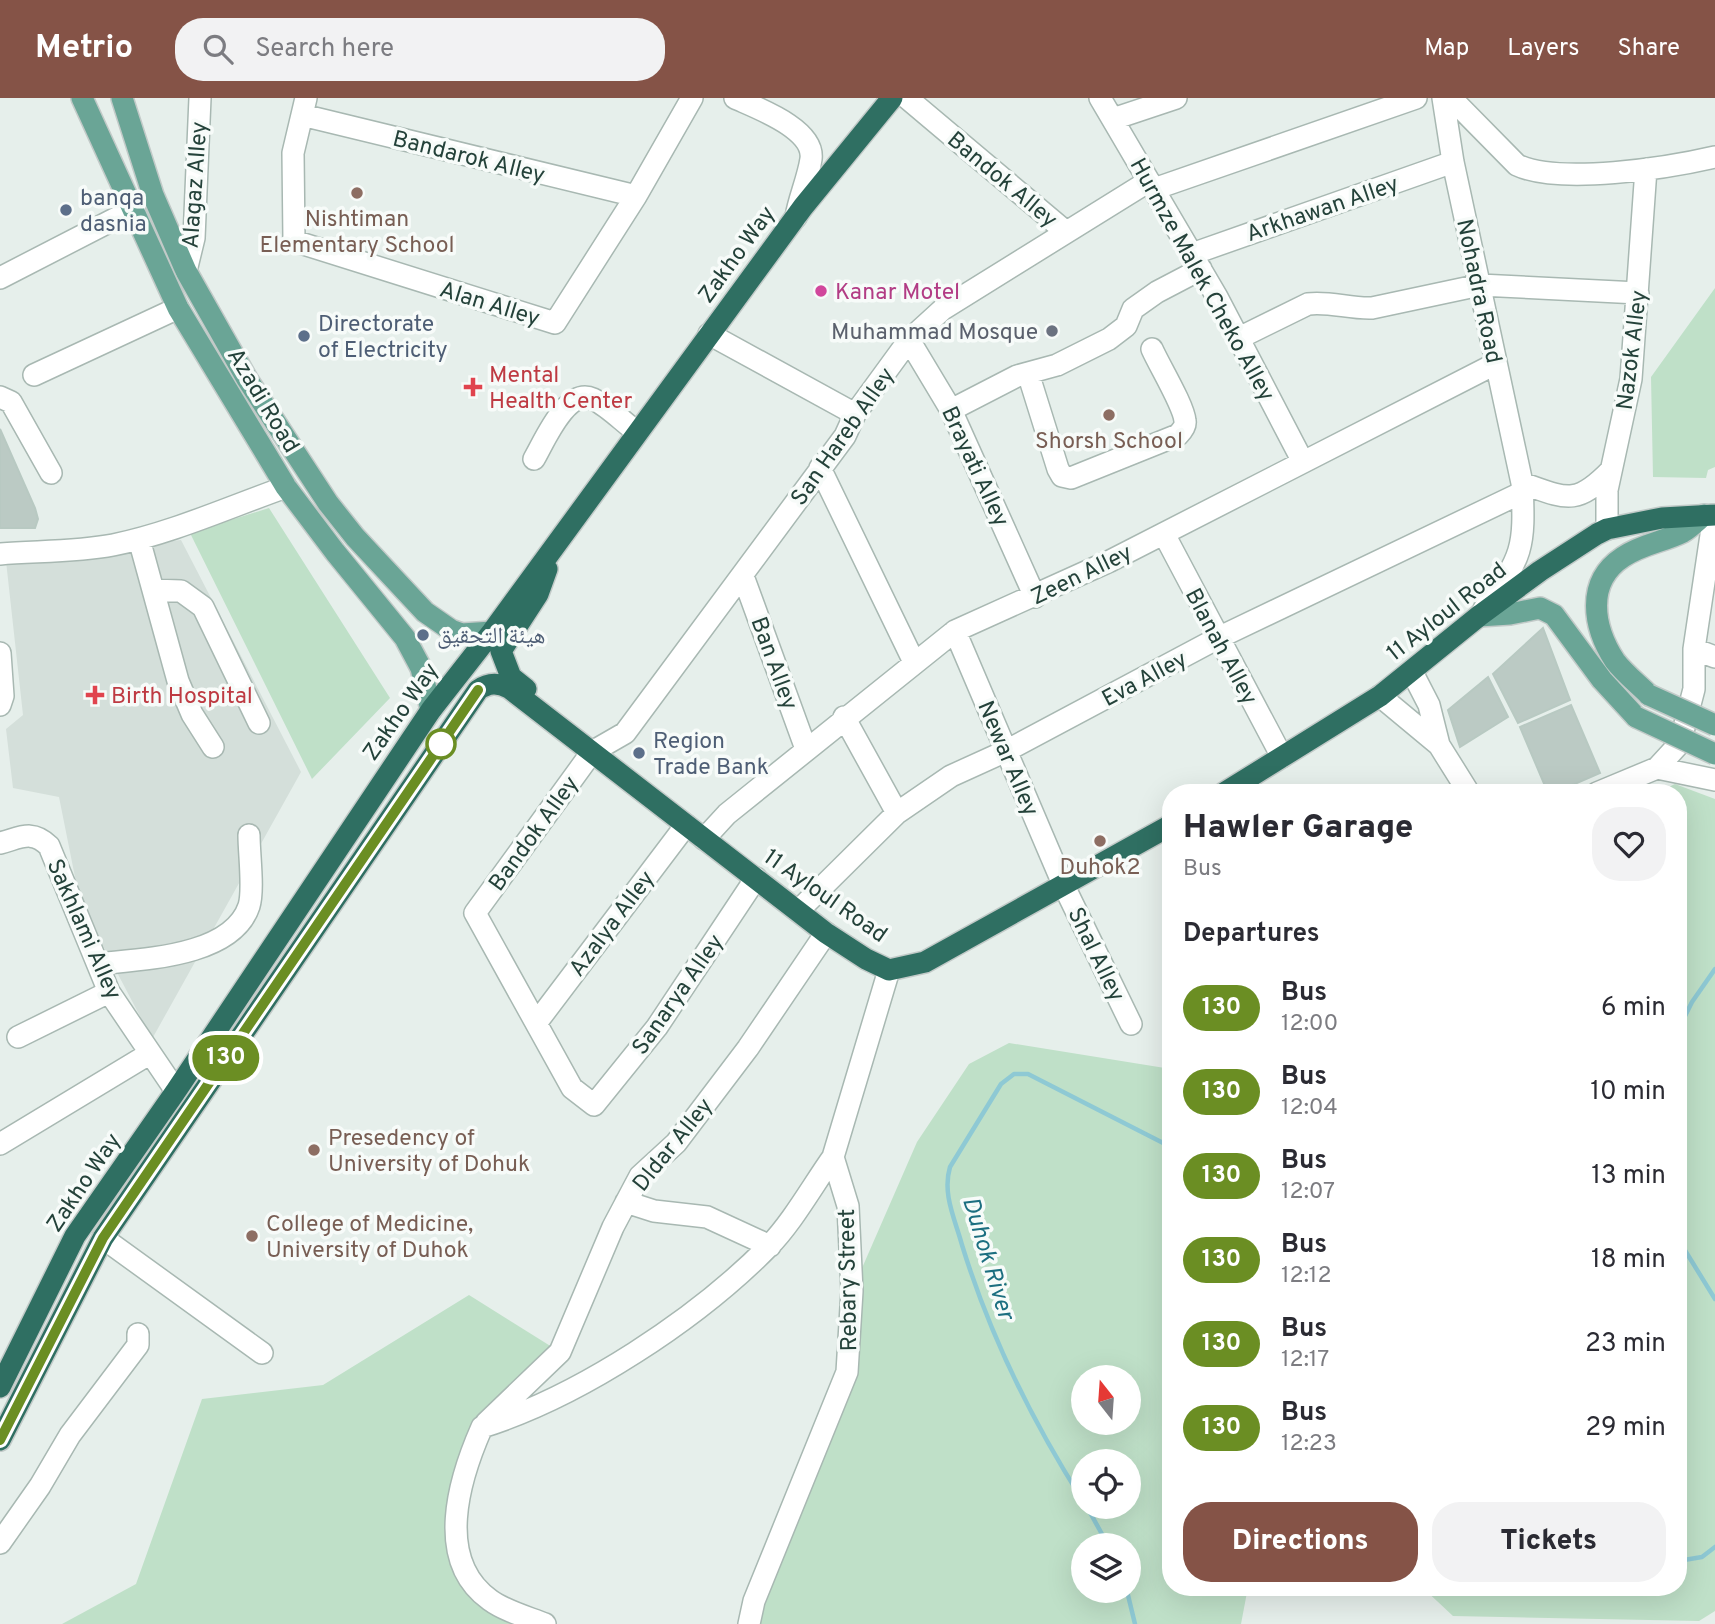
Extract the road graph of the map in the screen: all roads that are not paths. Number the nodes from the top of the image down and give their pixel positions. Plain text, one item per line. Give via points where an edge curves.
1 (82, 98) edge
2 (97, 98) edge
3 (122, 98) edge
4 (200, 98) edge
5 (692, 98) edge
6 (735, 98) edge
7 (891, 98) edge
8 (908, 98) edge
9 (1100, 98) edge
10 (1176, 98) edge
11 (1416, 98) edge
12 (1443, 98) edge
13 (1451, 98) edge
14 (304, 107) edge
15 (1113, 119) junction
16 (106, 147) junction
17 (1715, 157) edge
18 (1452, 162) junction
19 (1646, 169) junction
20 (1152, 185) junction
21 (636, 196) junction
22 (134, 209) junction
23 (796, 217) junction
24 (1066, 232) junction
25 (1197, 262) junction
26 (186, 271) junction
27 (0, 278) edge
28 (1480, 285) junction
29 (1638, 293) junction
30 (178, 308) junction
31 (709, 334) junction
32 (1239, 338) junction
33 (909, 340) junction
34 (1152, 349) dead end
35 (1495, 364) junction
36 (1028, 373) junction
37 (34, 375) dead end
38 (0, 397) edge
39 (951, 410) junction
40 (855, 414) junction
41 (637, 432) junction
42 (534, 458) dead end
43 (1303, 462) junction
44 (820, 468) junction
45 (1611, 470) junction
46 (51, 473) dead end
47 (286, 486) junction
48 (1522, 487) junction
49 (1711, 515) edge
50 (1607, 529) junction
51 (1164, 534) junction
52 (139, 539) junction
53 (0, 554) edge
54 (547, 556) junction
55 (743, 576) junction
56 (153, 590) junction
57 (1035, 597) junction
58 (425, 612) junction
59 (1479, 616) junction
60 (955, 631) junction
61 (492, 632) junction
62 (405, 638) junction
63 (1218, 638) junction
64 (1694, 649) junction
65 (0, 653) edge
66 (1715, 657) edge
67 (914, 662) junction
68 (1412, 672) junction
69 (478, 690) joint
70 (1380, 696) junction
71 (0, 705) edge
72 (431, 710) junction
73 (845, 717) junction
74 (551, 720) junction
75 (259, 723) dead end
76 (1715, 725) edge
77 (1439, 745) junction
78 (214, 747) dead end
79 (806, 749) junction
80 (1006, 751) junction
81 (592, 752) junction
82 (1715, 754) edge
83 (1282, 757) junction
84 (1657, 768) junction
85 (1715, 780) edge
86 (1238, 784) edge
87 (1463, 784) edge
88 (1619, 784) edge
89 (897, 813) junction
90 (686, 825) junction
91 (1162, 830) edge
92 (249, 835) dead end
93 (704, 839) junction
94 (0, 844) edge
95 (756, 878) junction
96 (1063, 884) junction
97 (798, 911) junction
98 (826, 933) junction
99 (98, 964) junction
100 (889, 970) junction
101 (109, 992) junction
102 (537, 1022) junction
103 (1131, 1024) dead end
104 (18, 1037) dead end
105 (149, 1054) junction
106 (176, 1091) junction
107 (0, 1144) edge
108 (833, 1157) junction
109 (626, 1202) junction
110 (103, 1238) junction
111 (770, 1246) junction
112 (138, 1334) dead end
113 (262, 1353) dead end
114 (0, 1387) edge
115 (482, 1427) junction
116 (0, 1440) edge
117 (0, 1543) edge
118 (544, 1624) edge
119 (750, 1624) edge

1 - 16 main road, Azadi Road
2 - 16 main road
3 - 26 main road, Azadi Road via 153,195
4 - 26 street, Alagaz Alley via 194,238
5 - 21 street, Alan Alley
6 - 23 street via 794,128 808,145 811,159
7 - 23 highway, Zakho Way
8 - 24 street, Bandok Alley
9 - 15 street, Hurmze Malek Cheko Alley
10 - 15 street
11 - 20 street, San Hareb Alley
12 - 18 street, Nohadra Road
13 - 19 street via 1517,165 1530,171 1592,174
14 - 21 street, Bandarok Alley
14 - 21 street, Alan Alley via 293,153 294,241 555,323
15 - 20 street, Hurmze Malek Cheko Alley
16 - 22 main road, Azadi Road
17 - 19 street
18 - 25 street, Arkhawan Alley
18 - 28 street, Nohadra Road
19 - 29 street, Nazok Alley
20 - 24 street, San Hareb Alley
20 - 25 street, Hurmze Malek Cheko Alley
22 - 27 street
22 - 30 main road, Azadi Road
23 - 31 highway, Zakho Way
24 - 33 street, San Hareb Alley via 943,309
25 - 32 street, Hurmze Malek Cheko Alley
25 - 36 street, Arkhawan Alley via 1133,309 1126,326 1108,339 1057,365
26 - 58 main road, Azadi Road via 247,379 328,503
28 - 29 street
28 - 32 street via 1372,308 1308,304
28 - 35 street, Nohadra Road
29 - 45 street, Nazok Alley via 1631,379
30 - 37 street
30 - 47 main road, Azadi Road
31 - 40 street
31 - 41 highway, Zakho Way
32 - 43 street, Hurmze Malek Cheko Alley
33 - 39 street, Brayati Alley
33 - 40 street, San Hareb Alley
34 - 36 street via 1182,411 1183,429 1071,478 1058,469
35 - 43 street, Zeen Alley
35 - 48 street, Nohadra Road
36 - 39 street, Arkhawan Alley
38 - 46 street via 10,402
39 - 57 street, Brayati Alley
40 - 44 street, San Hareb Alley via 845,436
41 - 42 street via 593,399 581,396 569,402
41 - 54 highway, Zakho Way
43 - 51 street, Zeen Alley
44 - 55 street, San Hareb Alley
44 - 67 street
45 - 48 street via 1590,492 1573,496
45 - 50 street, Nazok Alley
47 - 52 street
47 - 62 main road, Azadi Road
48 - 59 street, Nohadra Road via 1525,524 1514,568
48 - 63 street, Eva Alley
49 - 50 highway, 11 Ayloul Road via 1662,518
49 - 64 street
49 - 76 main road, bridge via 1622,557 1597,592 1599,625 1617,663 1649,695
50 - 59 highway, 11 Ayloul Road
51 - 57 street, Zeen Alley
51 - 63 street, Blanah Alley
52 - 53 street via 75,551
52 - 56 street
54 - 61 highway, Zakho Way
54 - 74 highway via 547,573 538,594 501,651 510,677
55 - 79 street, Ban Alley
55 - 81 street, San Hareb Alley via 625,733
56 - 75 street via 181,591 203,607
56 - 78 street via 178,681 192,714
57 - 60 street, Zeen Alley
58 - 61 main road, Azadi Road via 462,634
58 - 62 main road via 424,626
59 - 68 highway, 11 Ayloul Road
59 - 82 main road, bridge via 1540,608 1554,615 1636,717
60 - 67 street, Zeen Alley
60 - 80 street, Newar Alley
61 - 72 highway, Zakho Way
62 - 72 main road, Azadi Road via 421,668
63 - 80 street, Eva Alley
63 - 83 street, Blanah Alley
64 - 66 street
64 - 84 street via 1694,689 1680,743
65 - 71 street
67 - 73 street, Zeen Alley
68 - 70 highway, 11 Ayloul Road
68 - 77 street via 1429,705
69 - 74 highway, 11 Ayloul Road via 489,684 503,685
69 - 110 highway, Zakho Way
70 - 77 street
70 - 83 highway, 11 Ayloul Road
72 - 106 highway, Zakho Way
73 - 79 street, Zeen Alley
73 - 89 street
74 - 81 highway, 11 Ayloul Road
77 - 87 street
79 - 93 street, Zeen Alley via 727,814
80 - 89 street, Eva Alley via 951,776
80 - 96 street, Newar Alley
81 - 90 highway, 11 Ayloul Road
81 - 102 street, Bandok Alley via 475,913
83 - 86 highway, 11 Ayloul Road
84 - 85 street
84 - 88 street
89 - 97 street, Eva Alley
90 - 93 highway, 11 Ayloul Road
90 - 102 street, Azalya Alley
91 - 96 highway, 11 Ayloul Road
92 - 99 street via 249,905 239,925 199,948
93 - 95 highway, 11 Ayloul Road
94 - 99 street, Sakhlami Alley via 29,835 40,837 48,846
95 - 97 highway, 11 Ayloul Road
95 - 102 street, Sanarya Alley via 657,1027 594,1105 572,1088
96 - 100 highway, 11 Ayloul Road via 925,962
96 - 103 street, Shal Alley
97 - 98 highway, 11 Ayloul Road
98 - 100 highway, 11 Ayloul Road
98 - 109 street, Dldar Alley via 748,1048 676,1143 640,1176
99 - 101 street, Sakhlami Alley
100 - 108 street
101 - 104 street
101 - 105 street, Sakhlami Alley
105 - 106 street, Sakhlami Alley
105 - 107 street
106 - 114 highway, Zakho Way via 75,1236
108 - 111 street
108 - 119 street, Rebary Street via 848,1206 852,1291 847,1372 754,1601
109 - 111 street via 654,1211 707,1217
109 - 115 street, Dldar Alley via 560,1352
110 - 113 street
110 - 116 highway, Zakho Way
111 - 115 street via 708,1302 611,1368 509,1419
112 - 117 street via 138,1345 70,1435
115 - 118 street via 465,1465 456,1511 458,1552 468,1578 491,1601

